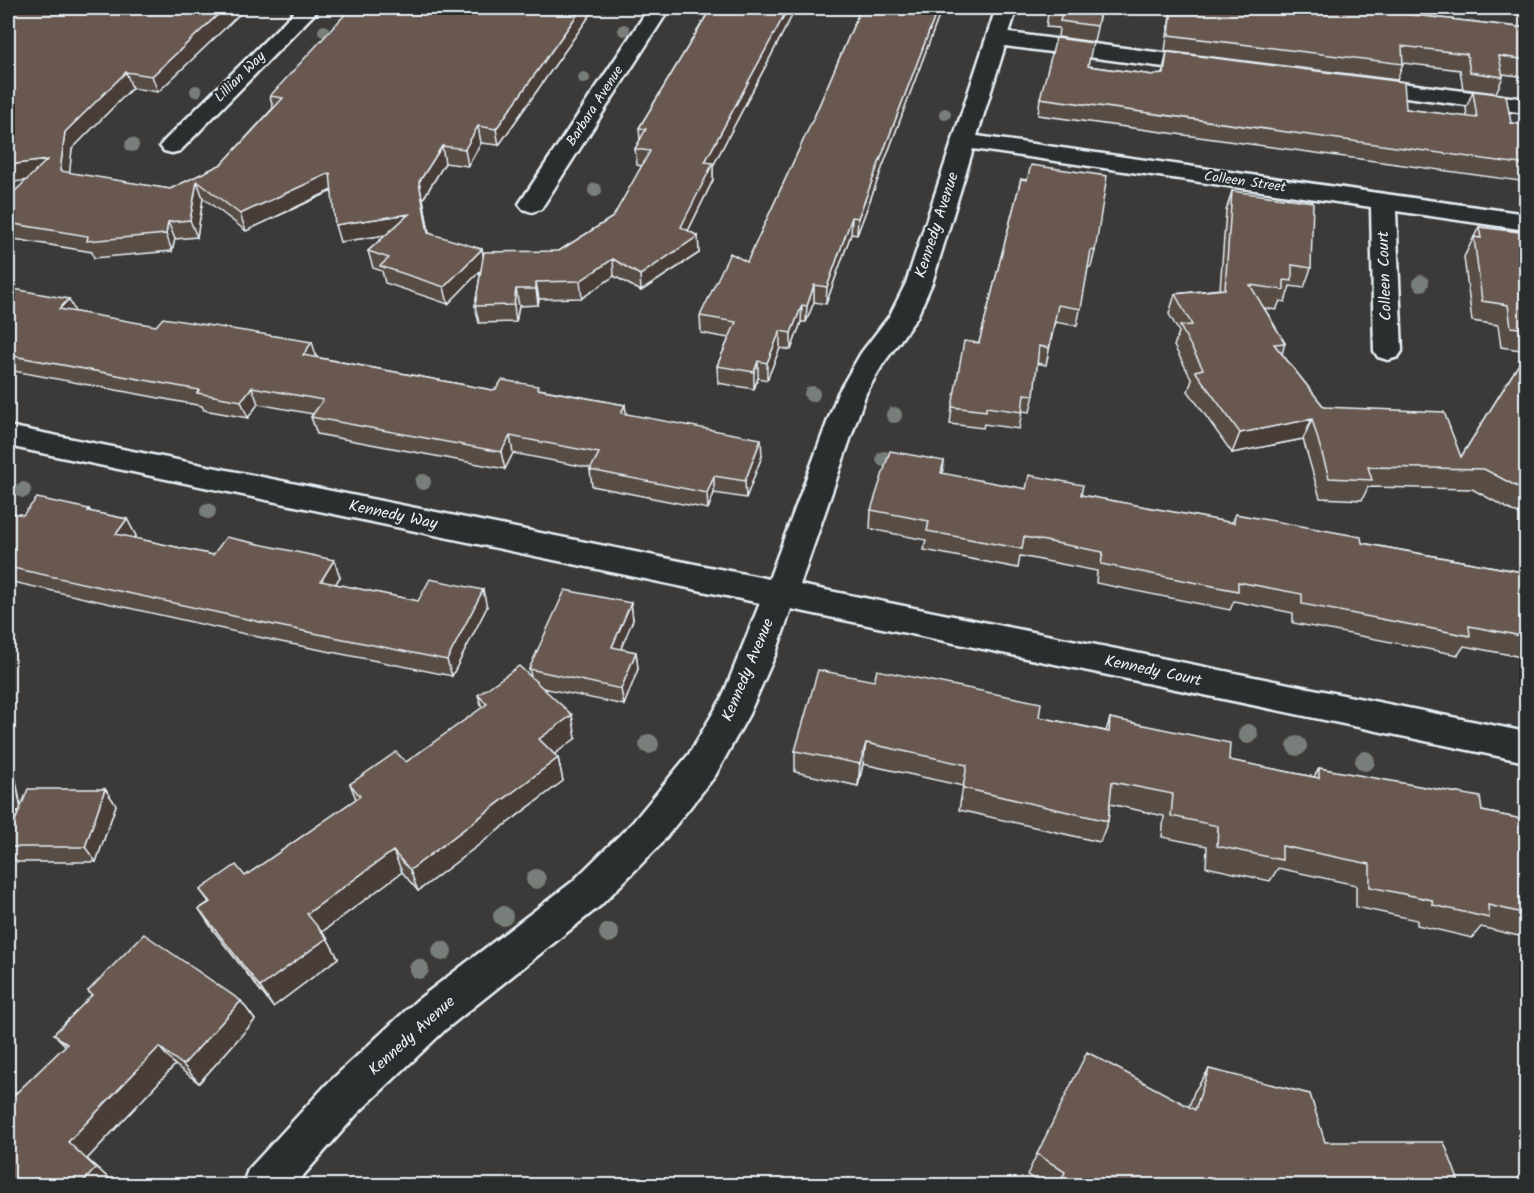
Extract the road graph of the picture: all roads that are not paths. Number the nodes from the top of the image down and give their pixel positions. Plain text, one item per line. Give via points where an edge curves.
1 (309, 8) edge
2 (659, 8) edge
3 (1519, 8) edge
4 (1527, 8) edge
5 (1001, 23) edge
6 (1232, 69) edge
7 (1338, 82) edge
8 (1527, 106) edge
9 (964, 141) junction
10 (172, 146) dead end
11 (1383, 202) junction
12 (532, 204) dead end
13 (1527, 222) edge
14 (1388, 351) dead end
15 (8, 436) edge
16 (780, 594) junction
17 (1527, 747) edge
18 (264, 1185) edge

1 - 10 street, Lillian Way
2 - 12 street, Barbara Avenue
3 - 4 street
5 - 6 street
5 - 9 street, Kennedy Avenue
7 - 8 street
9 - 11 street, Colleen Street
9 - 16 street, Kennedy Avenue via 919,283 903,317 852,393
11 - 13 street, Colleen Street
11 - 14 street, Colleen Court
15 - 16 street, Kennedy Way
16 - 17 street, Kennedy Court
16 - 18 street, Kennedy Avenue via 737,704 702,765 646,834 586,894 431,1015 342,1099

